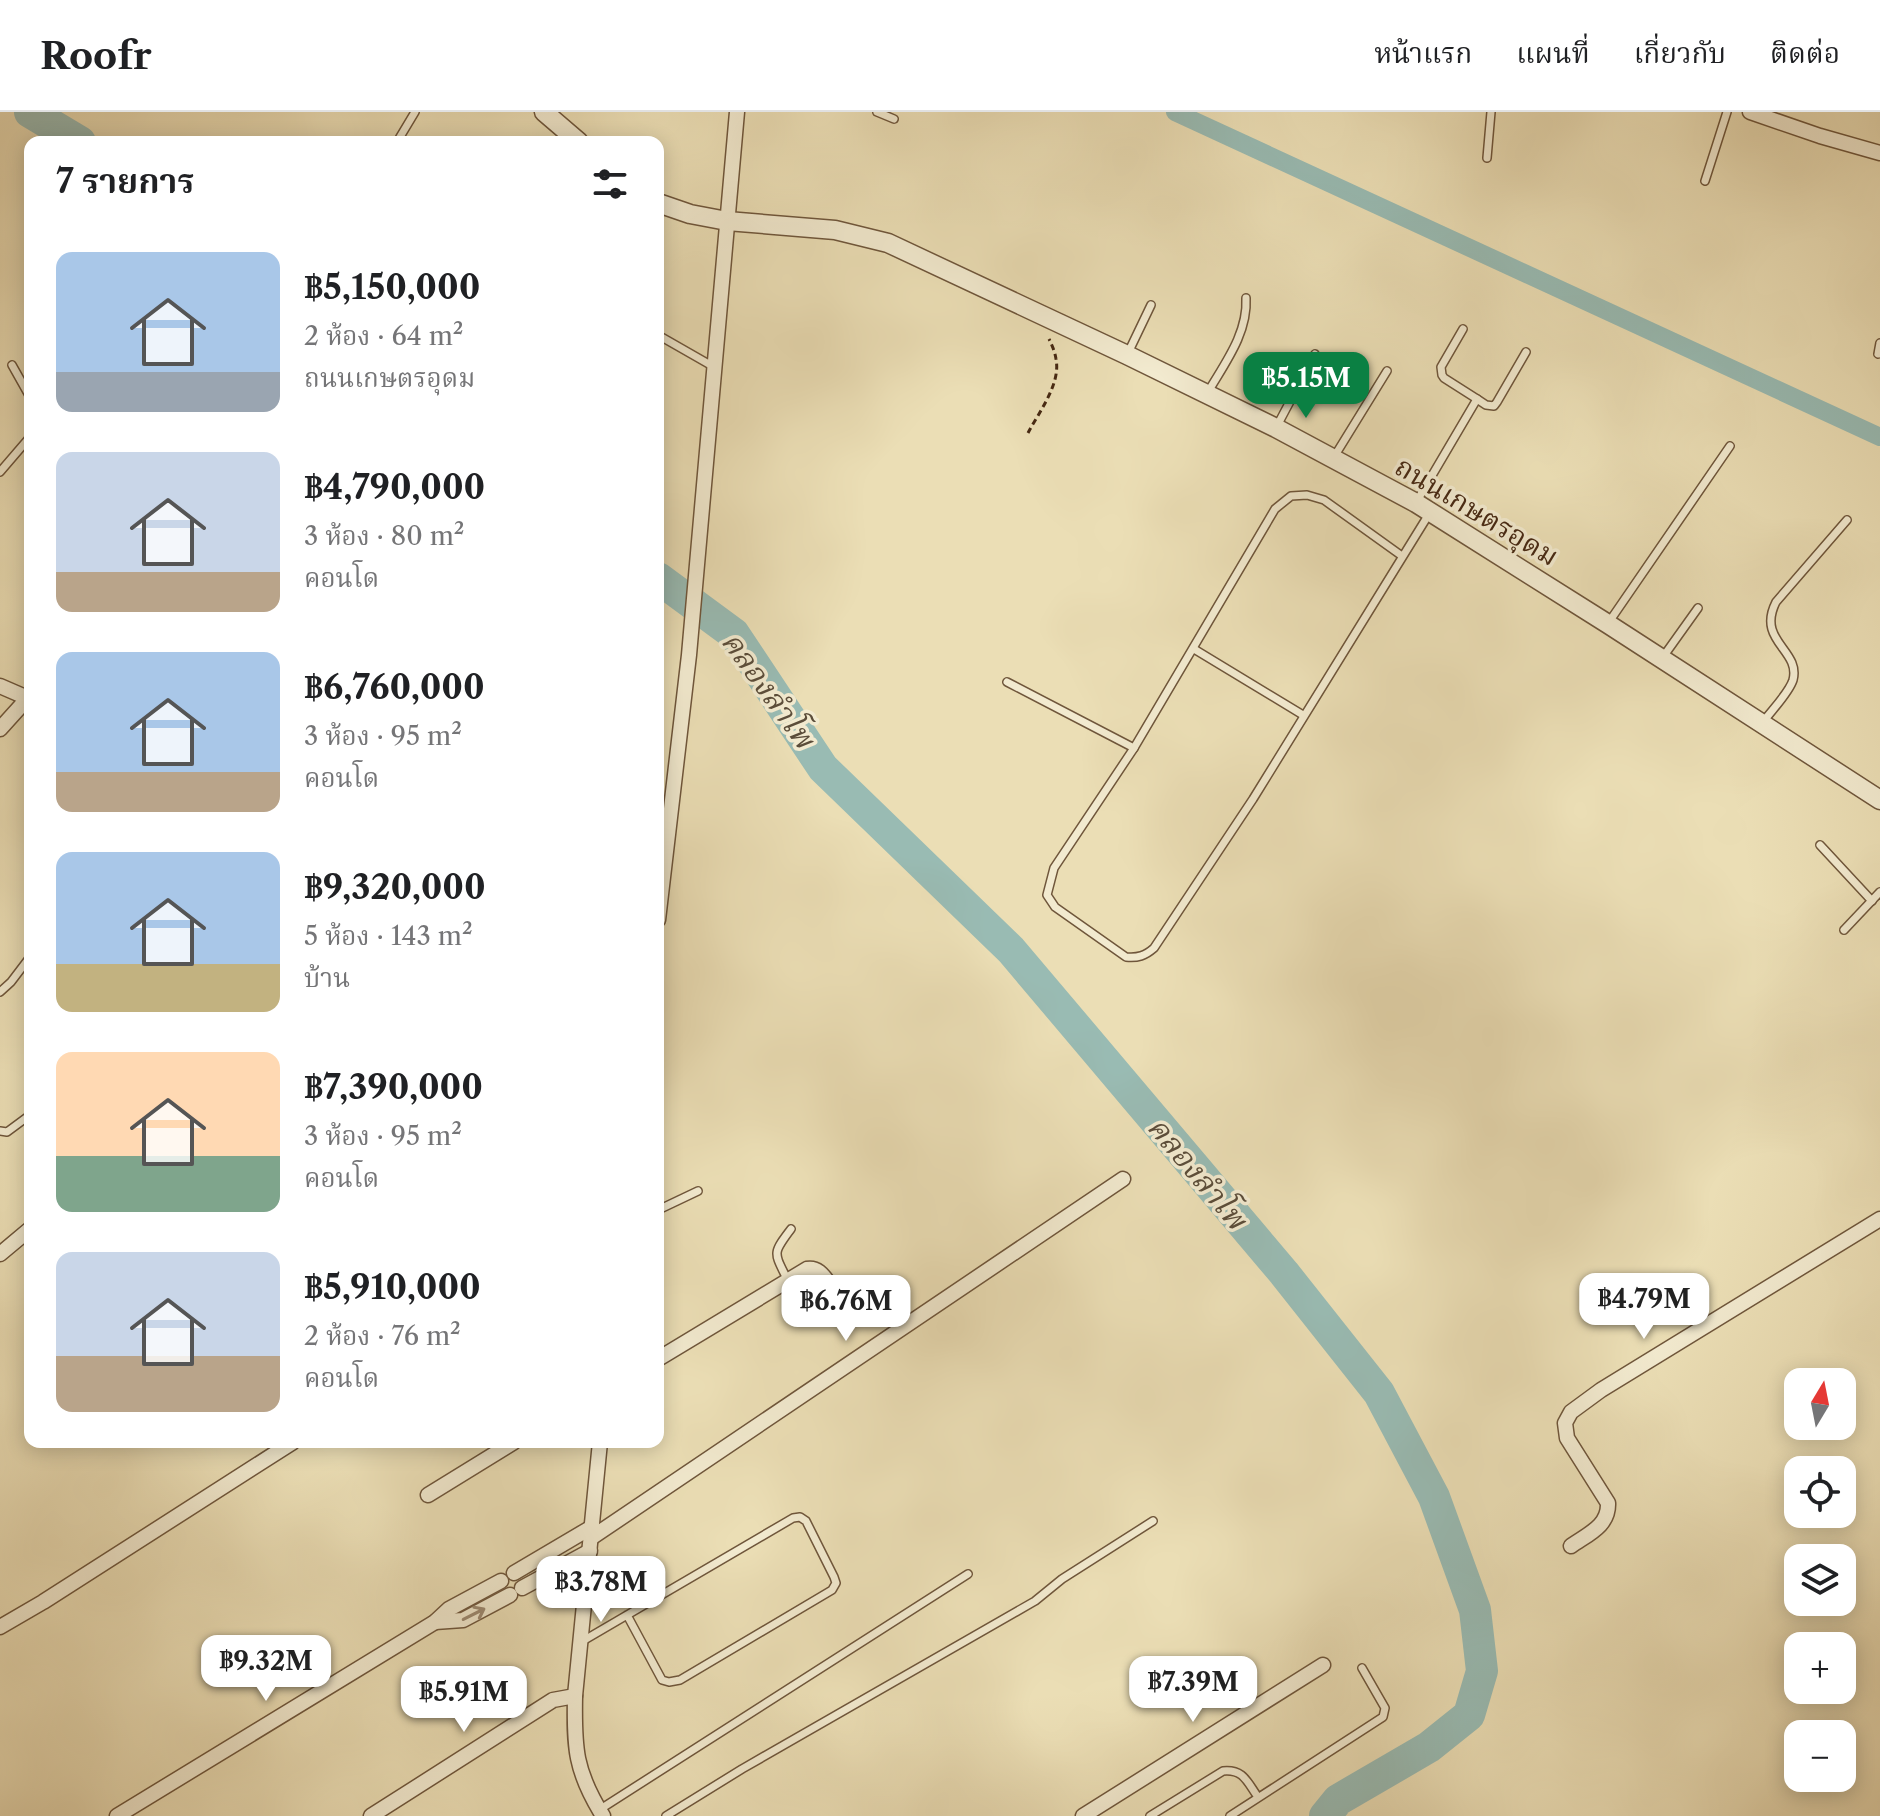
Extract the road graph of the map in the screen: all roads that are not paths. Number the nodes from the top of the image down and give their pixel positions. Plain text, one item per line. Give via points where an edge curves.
1 (415, 112) edge
2 (544, 112) edge
3 (737, 112) edge
4 (877, 112) edge
5 (1491, 112) edge
6 (1727, 112) edge
7 (1750, 112) edge
8 (894, 119) dead end
9 (401, 136) edge
10 (572, 136) edge
11 (1880, 153) edge
12 (1487, 158) dead end
13 (1705, 181) dead end
14 (664, 205) edge
15 (727, 221) junction
16 (1246, 298) dead end
17 (1151, 305) dead end
18 (1463, 329) dead end
19 (664, 338) edge
20 (1880, 343) edge
21 (1526, 352) dead end
22 (1315, 354) dead end
23 (1878, 354) dead end
24 (1127, 355) junction
25 (12, 365) dead end
26 (714, 367) junction
27 (1387, 371) dead end
28 (24, 386) edge
29 (1207, 394) junction
30 (1477, 399) junction
31 (1276, 428) junction
32 (24, 444) edge
33 (1730, 446) dead end
34 (1333, 459) junction
35 (0, 472) edge
36 (1423, 508) junction
37 (1847, 520) dead end
38 (1402, 556) junction
39 (1698, 608) dead end
40 (1608, 624) junction
41 (1194, 649) junction
42 (1662, 659) junction
43 (1007, 682) dead end
44 (0, 686) edge
45 (24, 692) edge
46 (24, 697) edge
47 (1303, 715) junction
48 (1761, 724) junction
49 (0, 729) edge
50 (1134, 748) junction
51 (1880, 800) edge
52 (1820, 845) dead end
53 (664, 869) edge
54 (1880, 892) edge
55 (1872, 901) junction
56 (1844, 930) dead end
57 (24, 965) edge
58 (0, 992) edge
59 (24, 1119) edge
60 (0, 1131) edge
61 (1123, 1179) dead end
62 (698, 1191) dead end
63 (664, 1207) edge
64 (1880, 1219) edge
65 (791, 1229) dead end
66 (24, 1234) edge
67 (0, 1254) edge
68 (787, 1279) junction
69 (831, 1286) dead end
70 (664, 1355) edge
71 (284, 1448) edge
72 (504, 1448) edge
73 (599, 1448) edge
74 (428, 1495) dead end
75 (1153, 1521) dead end
76 (591, 1539) junction
77 (1571, 1546) dead end
78 (514, 1573) dead end
79 (968, 1574) dead end
80 (501, 1581) dead end
81 (627, 1615) junction
82 (435, 1622) junction
83 (0, 1627) edge
84 (579, 1643) junction
85 (1323, 1665) dead end
86 (1362, 1668) dead end
87 (575, 1696) junction
88 (1258, 1797) junction
89 (601, 1813) edge
90 (117, 1816) edge
91 (371, 1816) edge
92 (666, 1816) edge
93 (1083, 1816) edge
94 (1150, 1816) edge
95 (1230, 1816) edge

1 - 9 lane
2 - 10 street
3 - 15 street
4 - 8 lane
5 - 12 lane
6 - 13 lane
7 - 11 street
14 - 15 street, ถนนเกษตรอุดม
15 - 24 street, ถนนเกษตรอุดม via 835,230 888,243
15 - 26 street
16 - 29 lane via 1245,322
17 - 24 lane
18 - 30 lane via 1441,367 1442,375
19 - 26 lane
20 - 23 lane
21 - 30 lane via 1494,406
22 - 31 lane
24 - 29 street, ถนนเกษตรอุดม
25 - 28 lane
26 - 53 street
27 - 34 lane
29 - 31 street, ถนนเกษตรอุดม
30 - 36 lane
31 - 34 street, ถนนเกษตรอุดม
32 - 35 lane
33 - 40 lane
34 - 36 street, ถนนเกษตรอุดม
36 - 38 lane
36 - 40 street, ถนนเกษตรอุดม
37 - 48 lane via 1770,613 1771,630 1794,673
38 - 41 lane via 1324,500 1291,496 1275,509
38 - 47 lane
39 - 42 lane
40 - 42 street, ถนนเกษตรอุดม
41 - 47 lane
41 - 50 lane
42 - 48 street, ถนนเกษตรอุดม
43 - 50 lane
44 - 45 street
46 - 49 street
47 - 50 lane via 1154,948 1136,958 1126,957 1055,907 1047,895 1054,868
48 - 51 street, ถนนเกษตรอุดม
52 - 55 lane
54 - 55 lane
55 - 56 lane
57 - 58 lane
59 - 60 lane
61 - 76 street
62 - 63 lane
64 - 77 street via 1571,1412 1565,1423 1567,1438 1608,1503 1605,1521
65 - 68 lane via 776,1251
66 - 67 street
68 - 69 street via 813,1268
68 - 70 street
71 - 83 street
72 - 74 street
73 - 76 street
75 - 92 lane via 1035,1601
76 - 78 street
82 -> 76 street via 463,1620 516,1592
76 - 84 street
79 - 89 lane
80 - 82 street
81 - 81 lane via 662,1680 669,1682 836,1583 806,1521 793,1518
81 - 84 lane
82 - 90 street
84 - 87 street
85 - 93 street
86 - 88 lane via 1385,1708 1383,1717
87 - 89 street via 578,1765
87 - 91 street via 553,1700
88 - 94 lane via 1243,1775 1223,1771
88 - 95 lane

